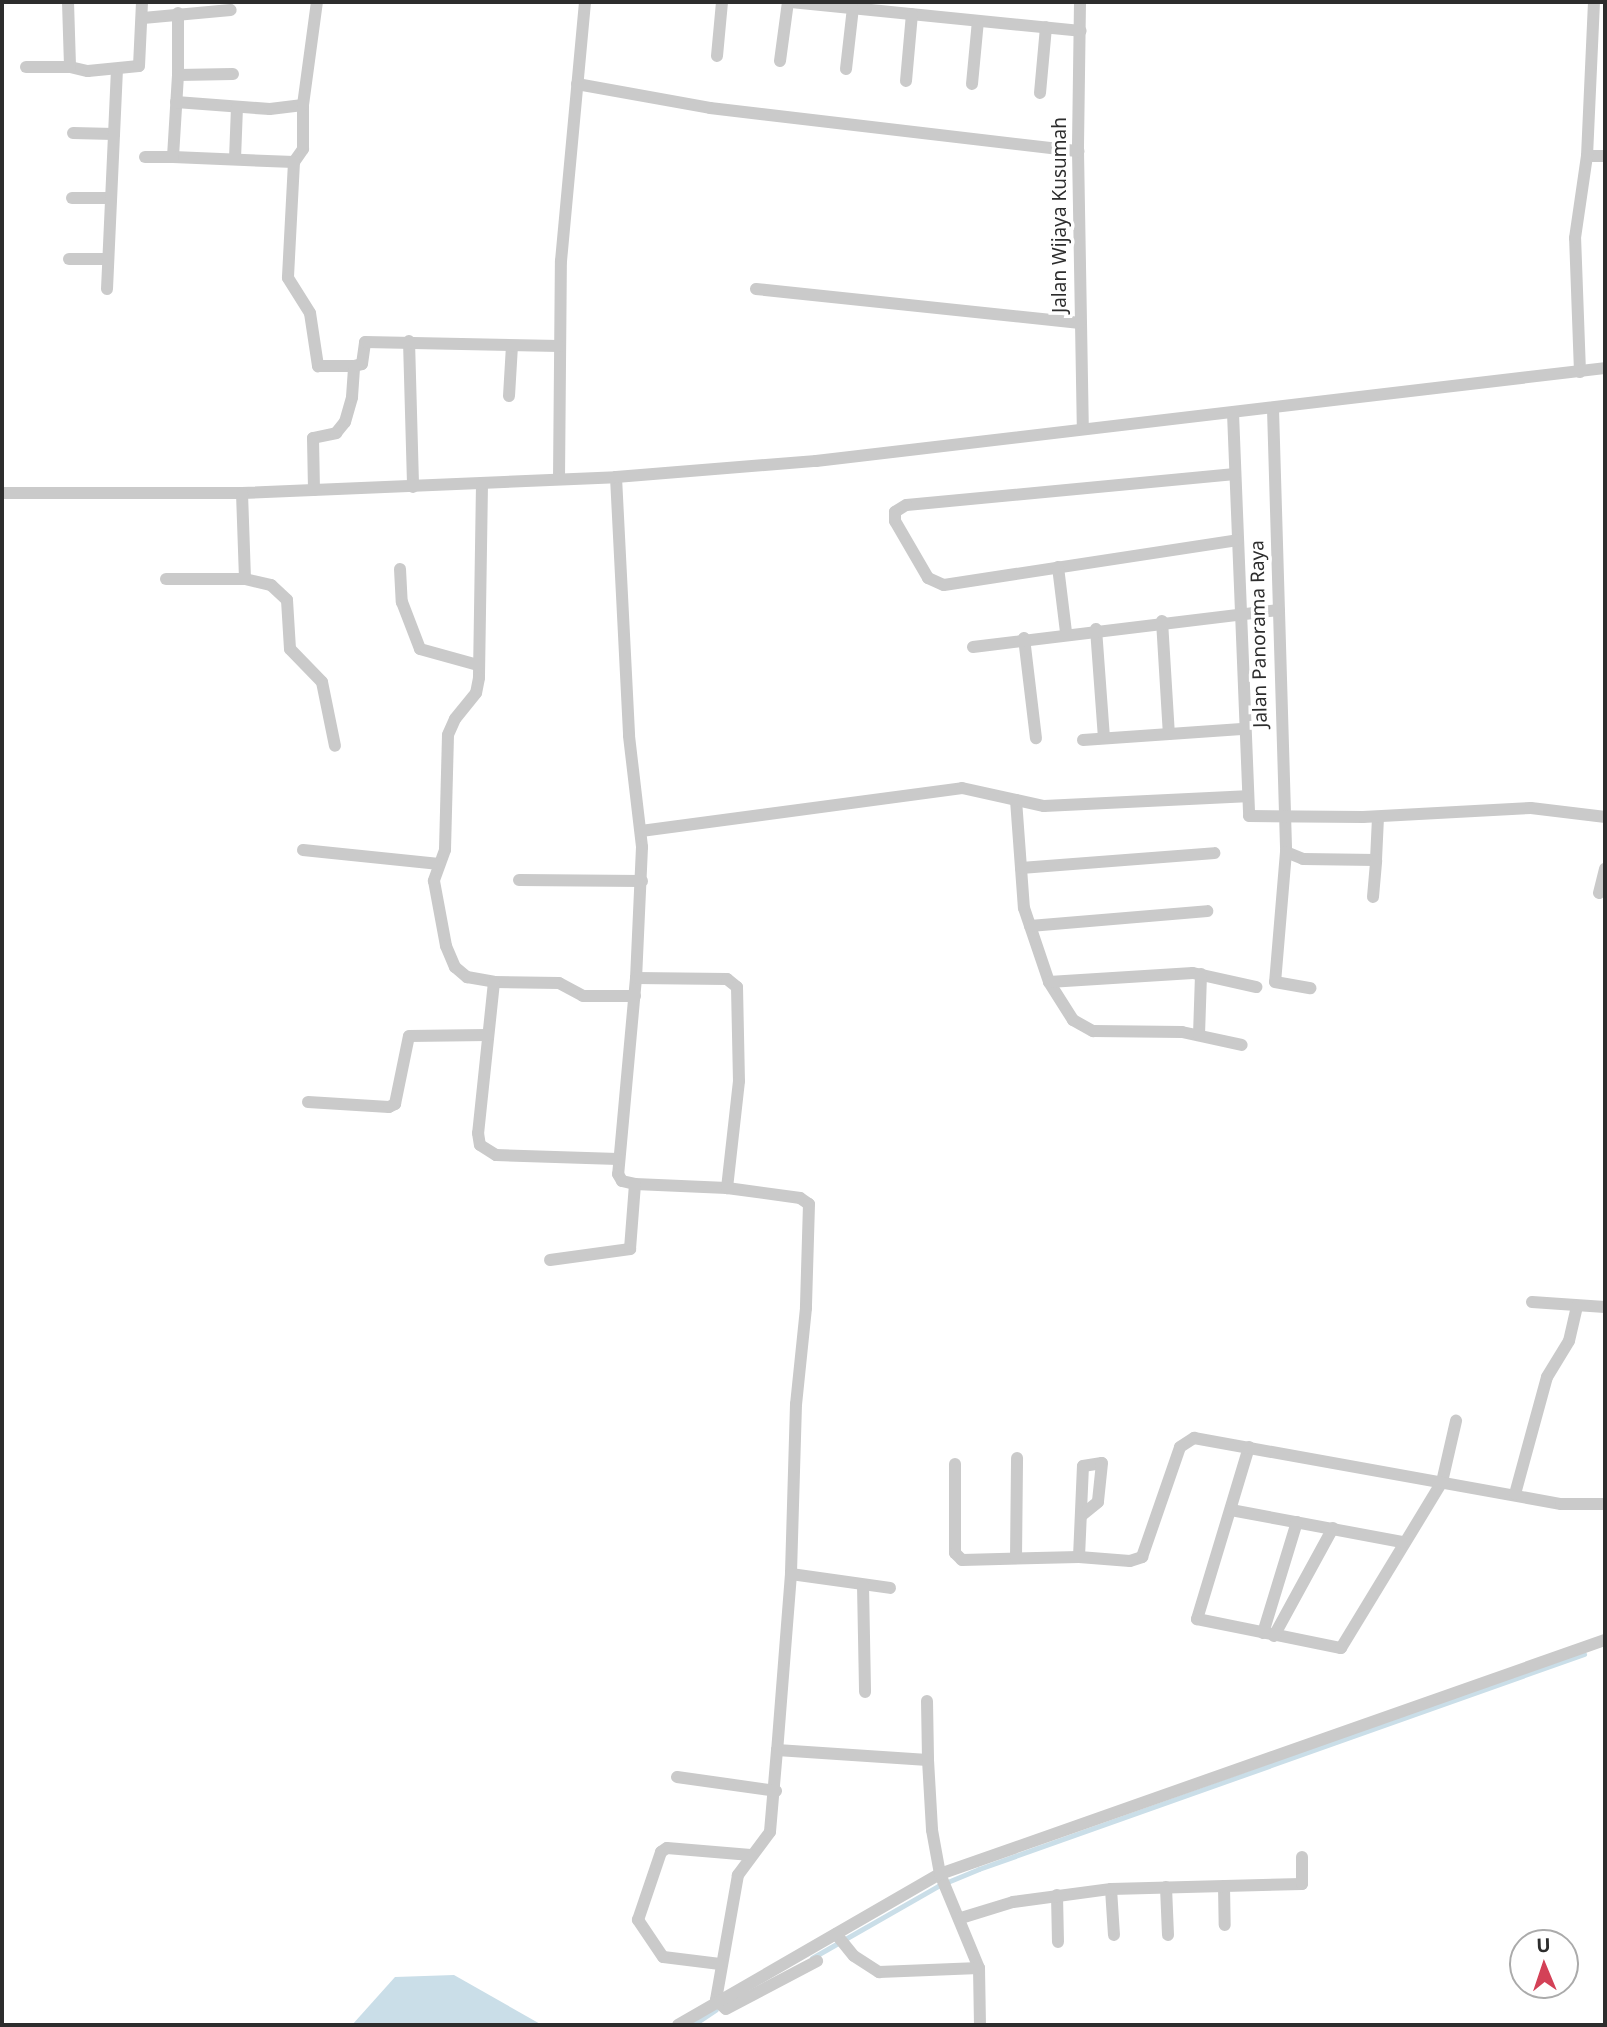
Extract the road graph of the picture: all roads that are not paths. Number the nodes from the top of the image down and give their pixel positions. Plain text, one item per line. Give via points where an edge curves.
1 (68, 2) edge
2 (142, 2) edge
3 (317, 2) edge
4 (585, 2) edge
5 (722, 2) edge
6 (790, 2) edge
7 (1080, 2) edge
8 (1594, 2) edge
9 (887, 7) edge
10 (853, 8) junction
11 (230, 10) dead end
12 (178, 13) junction
13 (912, 14) junction
14 (144, 18) junction
15 (978, 20) junction
16 (1046, 27) junction
17 (1081, 31) junction
18 (717, 56) dead end
19 (780, 61) dead end
20 (26, 67) dead end
21 (70, 68) junction
22 (846, 69) dead end
23 (117, 71) junction
24 (233, 74) dead end
25 (178, 75) junction
26 (906, 81) dead end
27 (577, 84) junction
28 (972, 84) dead end
29 (1040, 93) dead end
30 (176, 103) junction
31 (303, 105) junction
32 (237, 108) junction
33 (74, 133) dead end
34 (114, 134) junction
35 (1078, 151) junction
36 (145, 156) dead end
37 (173, 156) junction
38 (1587, 156) junction
39 (1605, 156) edge
40 (235, 159) junction
41 (294, 162) junction
42 (72, 198) dead end
43 (111, 198) junction
44 (69, 259) dead end
45 (108, 259) junction
46 (107, 289) dead end
47 (756, 289) dead end
48 (1080, 323) junction
49 (410, 341) junction
50 (512, 346) junction
51 (559, 346) junction
52 (354, 366) junction
53 (1605, 368) edge
54 (1580, 372) junction
55 (509, 396) dead end
56 (1273, 409) junction
57 (1233, 413) junction
58 (1083, 428) junction
59 (1235, 474) junction
60 (616, 477) junction
61 (559, 479) junction
62 (482, 484) junction
63 (413, 487) junction
64 (314, 490) junction
65 (2, 493) edge
66 (242, 493) junction
67 (1238, 540) junction
68 (1058, 567) junction
69 (400, 569) dead end
70 (166, 579) dead end
71 (245, 579) junction
72 (1279, 610) junction
73 (1242, 612) junction
74 (1162, 621) junction
75 (1096, 629) junction
76 (1066, 632) junction
77 (1024, 638) junction
78 (972, 647) dead end
79 (478, 665) junction
80 (1242, 729) junction
81 (1169, 734) junction
82 (1036, 738) dead end
83 (1104, 738) junction
84 (1083, 740) dead end
85 (335, 746) dead end
86 (1247, 796) junction
87 (1016, 800) junction
88 (1283, 817) junction
89 (1378, 817) junction
90 (1605, 817) edge
91 (641, 831) junction
92 (303, 849) dead end
93 (1214, 853) dead end
94 (1288, 854) junction
95 (1376, 860) junction
96 (439, 864) junction
97 (1021, 868) junction
98 (1605, 869) edge
99 (519, 880) dead end
100 (642, 881) junction
101 (1599, 893) dead end
102 (1373, 897) dead end
103 (1206, 911) dead end
104 (1030, 926) junction
105 (1201, 974) junction
106 (636, 978) junction
107 (494, 982) junction
108 (1049, 982) junction
109 (1256, 987) dead end
110 (1310, 988) dead end
111 (635, 996) junction
112 (488, 1035) junction
113 (1199, 1035) junction
114 (1242, 1045) dead end
115 (308, 1102) dead end
116 (618, 1159) junction
117 (635, 1184) junction
118 (727, 1188) junction
119 (550, 1260) dead end
120 (1532, 1302) dead end
121 (1577, 1306) junction
122 (1605, 1307) edge
123 (1456, 1421) dead end
124 (1249, 1447) junction
125 (1017, 1458) dead end
126 (955, 1464) dead end
127 (1442, 1482) junction
128 (1515, 1494) junction
129 (1605, 1504) edge
130 (1231, 1510) junction
131 (1082, 1515) dead end
132 (1297, 1522) junction
133 (1333, 1528) junction
134 (1402, 1542) junction
135 (1079, 1557) junction
136 (1016, 1558) junction
137 (791, 1574) junction
138 (863, 1585) junction
139 (890, 1588) dead end
140 (1270, 1630) junction
141 (1605, 1640) edge
142 (865, 1692) dead end
143 (927, 1701) dead end
144 (777, 1749) junction
145 (929, 1760) junction
146 (677, 1777) dead end
147 (776, 1791) junction
148 (751, 1855) junction
149 (1302, 1857) dead end
150 (941, 1877) junction
151 (1224, 1886) junction
152 (1166, 1887) junction
153 (1111, 1889) junction
154 (1057, 1895) junction
155 (961, 1918) junction
156 (1226, 1926) dead end
157 (1168, 1934) dead end
158 (1114, 1935) dead end
159 (839, 1939) junction
160 (1058, 1942) dead end
161 (817, 1962) dead end
162 (720, 1964) junction
163 (788, 1968) junction
164 (979, 1968) junction
165 (719, 2004) junction
166 (678, 2025) edge
167 (980, 2025) edge

1 - 21 street
2 - 14 street
3 - 31 street
4 - 27 street
5 - 18 street
6 - 10 street
6 - 19 street
7 - 17 street, Jalan Wijaya Kusumah
8 - 38 street
9 - 10 street
9 - 13 street
10 - 22 street
11 - 12 street
12 - 14 street
12 - 25 street
13 - 15 street
13 - 26 street
14 - 23 street via 139,66
15 - 16 street
15 - 28 street
16 - 17 street
16 - 29 street
17 - 35 street, Jalan Wijaya Kusumah
20 - 21 street
21 - 23 street
23 - 34 street
24 - 25 street
25 - 30 street
27 - 35 street via 710,108
27 - 51 street via 567,168
30 - 32 street
30 - 37 street
31 - 32 street
31 - 41 street via 303,149
32 - 40 street
33 - 34 street
34 - 43 street
35 - 48 street, Jalan Wijaya Kusumah
36 - 37 street
37 - 40 street
38 - 39 street
38 - 54 street via 1575,238
40 - 41 street
41 - 52 street via 288,278 310,313 318,366
42 - 43 street
43 - 45 street
44 - 45 street
45 - 46 street
47 - 48 street
48 - 58 street, Jalan Wijaya Kusumah
49 - 50 street
49 - 52 street via 368,341 362,348 362,364
49 - 63 street
50 - 51 street
50 - 55 street
51 - 61 street
52 - 64 street via 345,422 337,433 312,442
53 - 54 street
54 - 56 street
56 - 57 street
56 - 72 street, Jalan Panorama Raya
57 - 58 street
57 - 59 street
58 - 60 street via 816,461
59 - 67 street
59 - 68 street via 906,505 895,512 895,521 934,584
60 - 61 street
60 - 91 street via 629,736
61 - 62 street
62 - 63 street
62 - 79 street
63 - 64 street
64 - 66 street
65 - 66 street
66 - 71 street
67 - 68 street
67 - 73 street
68 - 76 street
69 - 79 street via 402,602 420,649
70 - 71 street
71 - 85 street via 271,585 287,600 290,649 322,682
72 - 73 street
72 - 88 street, Jalan Panorama Raya
73 - 74 street
73 - 80 street
74 - 75 street
74 - 81 street
75 - 76 street
75 - 83 street
76 - 77 street
77 - 78 street
77 - 82 street
79 - 96 street via 476,693 448,735 445,850
80 - 81 street
80 - 86 street
81 - 83 street
83 - 84 street
86 - 87 street via 1044,806
86 - 88 street via 1250,816
87 - 91 street via 962,788
87 - 97 street
88 - 89 street
88 - 94 street, Jalan Panorama Raya
89 - 90 street via 1531,808
89 - 95 street
91 - 100 street
92 - 96 street
93 - 97 street
94 - 95 street
94 - 110 street, Jalan Panorama Raya via 1275,982
95 - 102 street
96 - 107 street via 434,881 446,946 455,967 467,977
97 - 104 street
98 - 101 street
99 - 100 street
100 - 106 street
103 - 104 street
104 - 108 street
105 - 108 street
105 - 109 street
105 - 113 street
106 - 111 street
106 - 118 street via 727,979 737,987 739,1081
107 - 111 street via 559,983 583,996
107 - 112 street
108 - 113 street via 1073,1020 1093,1031
111 - 116 street
112 - 115 street via 409,1036 395,1104 389,1107
112 - 116 street via 478,1133 487,1152
113 - 114 street
116 - 117 street via 622,1181
117 - 118 street
117 - 119 street via 630,1248
118 - 137 street via 800,1198 809,1204 811,1215 796,1404
120 - 121 street
121 - 122 street
121 - 128 street via 1569,1341 1548,1377
123 - 127 street
124 - 127 street
124 - 130 street
124 - 135 street via 1186,1441 1142,1557 1130,1561
125 - 136 street
126 - 136 street via 956,1558
127 - 128 street
127 - 134 street
128 - 129 street via 1561,1504
130 - 132 street
130 - 140 street via 1196,1616
131 - 135 street
132 - 133 street
132 - 140 street
133 - 134 street
133 - 140 street
134 - 140 street via 1341,1648
135 - 136 street
137 - 138 street
137 - 144 street
138 - 139 street
138 - 142 street
141 - 150 street
143 - 145 street
144 - 145 street
144 - 147 street
145 - 150 street via 932,1830
146 - 147 street
147 - 148 street via 767,1840
148 - 162 street via 738,1875
148 - 162 street via 667,1848 661,1852 638,1920 663,1957
149 - 151 street via 1302,1884
150 - 155 street
150 - 159 street
151 - 152 street
151 - 156 street
152 - 153 street
152 - 157 street
153 - 154 street
153 - 158 street
154 - 155 street
154 - 160 street
155 - 164 street
159 - 163 street
159 - 164 street via 879,1972
161 - 163 street
162 - 165 street
163 - 165 street
164 - 167 street
165 - 166 street

